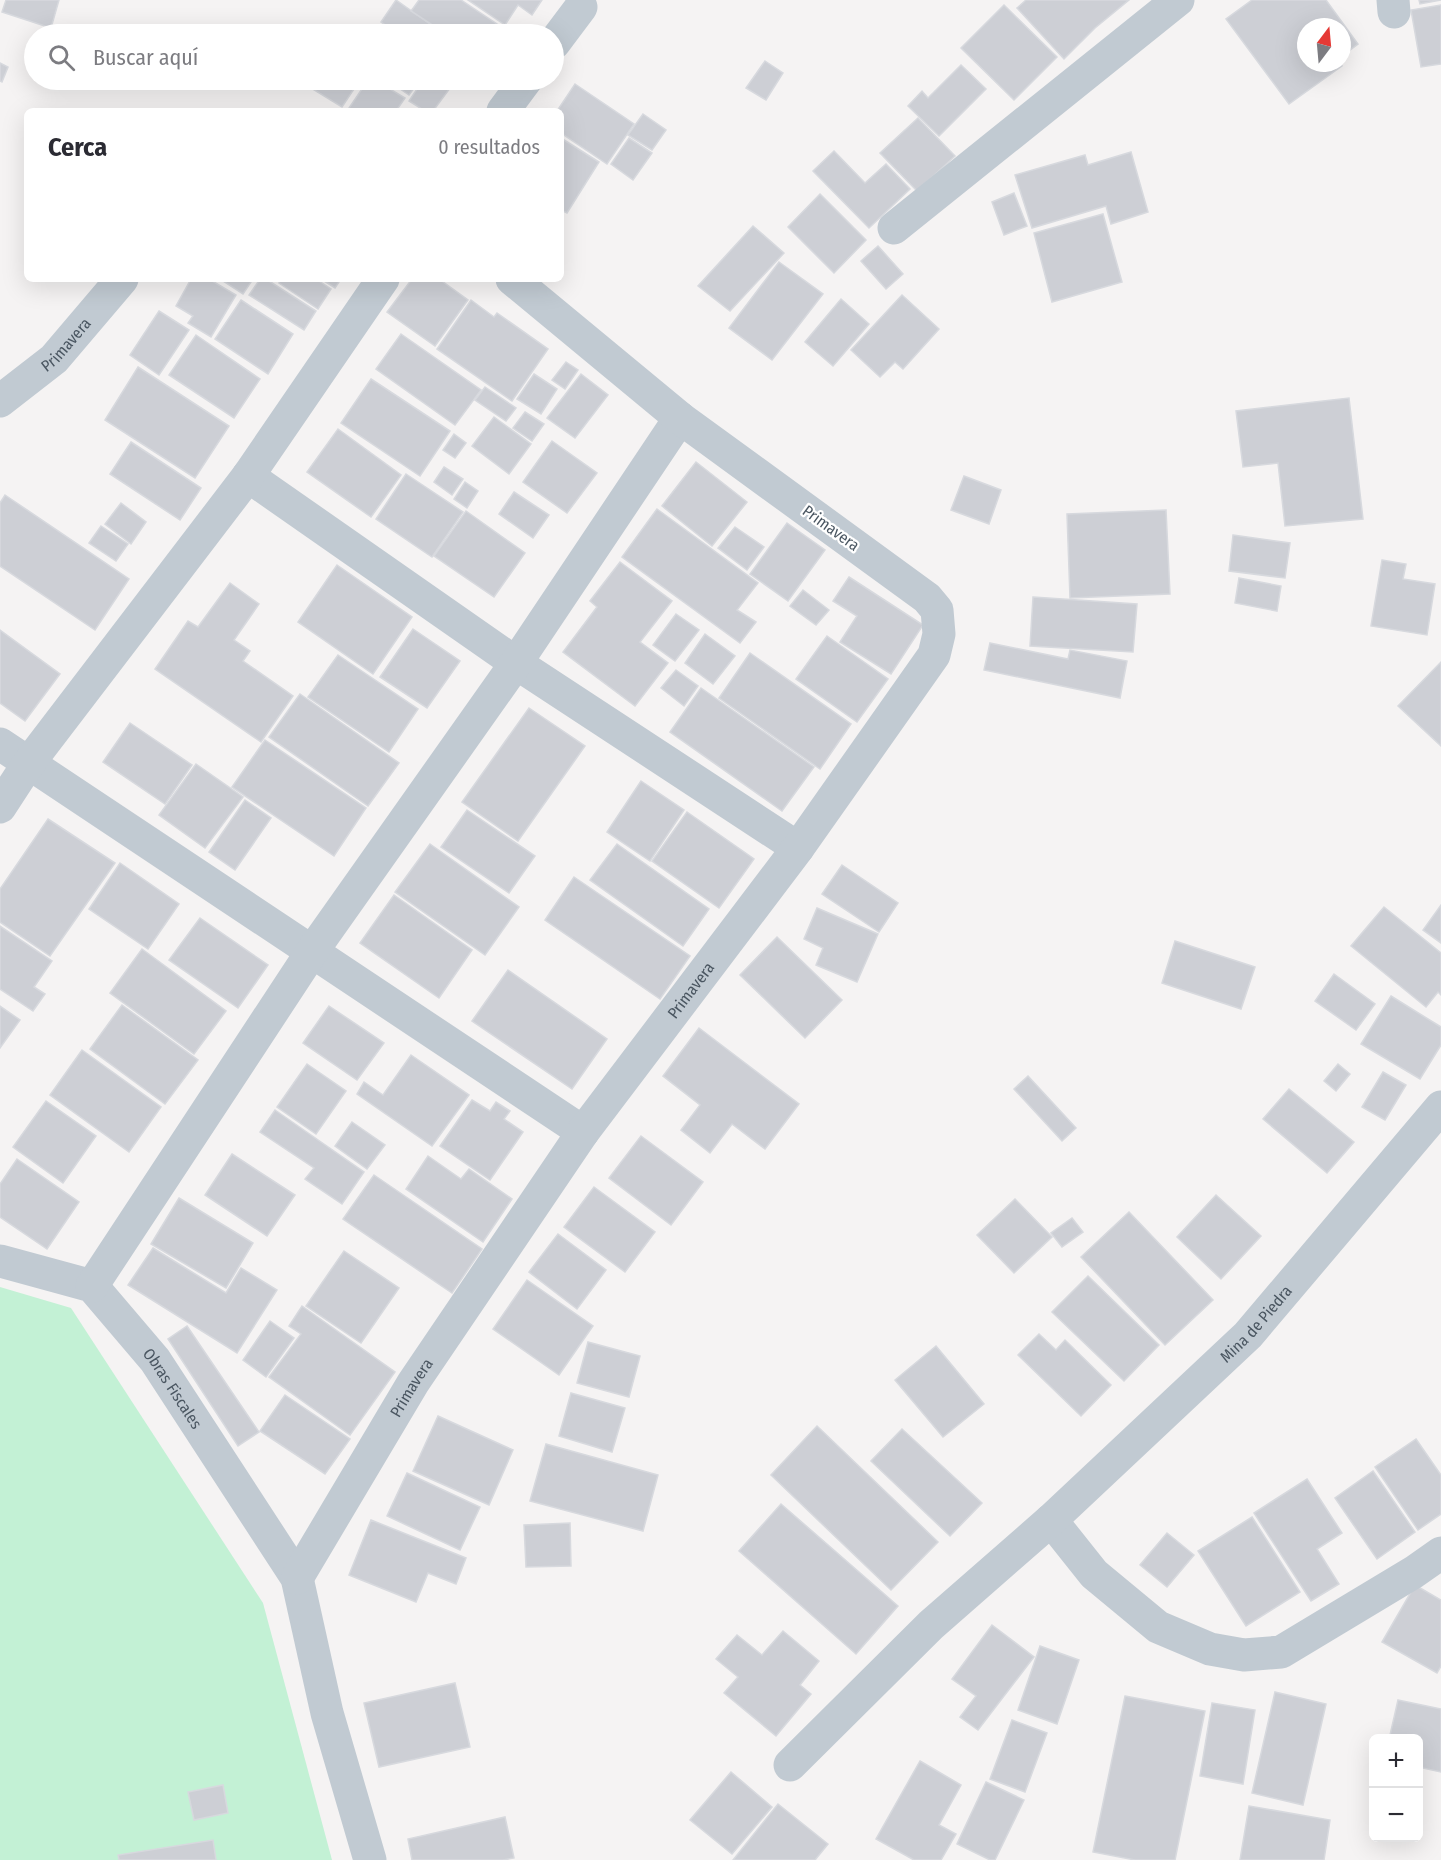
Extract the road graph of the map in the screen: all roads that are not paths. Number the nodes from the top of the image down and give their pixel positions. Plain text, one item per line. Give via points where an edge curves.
1 (1178, 0) edge
2 (580, 7) dead end
3 (564, 29) edge
4 (519, 90) edge
5 (505, 108) edge
6 (894, 228) dead end
7 (119, 282) edge
8 (380, 282) edge
9 (516, 282) edge
10 (0, 401) edge
11 (680, 418) junction
12 (248, 476) junction
13 (516, 663) junction
14 (0, 744) edge
15 (28, 764) junction
16 (0, 807) edge
17 (798, 848) junction
18 (311, 953) junction
19 (1441, 1107) edge
20 (583, 1132) junction
21 (0, 1261) edge
22 (92, 1286) junction
23 (1051, 1520) junction
24 (1441, 1553) edge
25 (297, 1578) junction
26 (790, 1765) dead end
27 (370, 1860) edge

1 - 6 street
2 - 3 street
4 - 5 street
7 - 10 street, Primavera via 54,359
8 - 12 street
9 - 11 street, Primavera
11 - 13 street
11 - 17 street, Primavera via 927,598 937,610 939,634 934,655
12 - 13 street
12 - 15 street
13 - 17 street
13 - 18 street
14 - 15 street
15 - 16 street
15 - 18 street
17 - 20 street, Primavera
18 - 20 street
18 - 22 street
19 - 23 street, Mina de Piedra via 1248,1335
20 - 25 street, Primavera via 413,1383
21 - 22 street
22 - 25 street, Obras Fiscales via 155,1360
23 - 24 street via 1094,1574 1158,1627 1210,1649 1244,1655 1281,1652
23 - 26 street, Mina de Piedra via 932,1626
25 - 27 street via 327,1713

